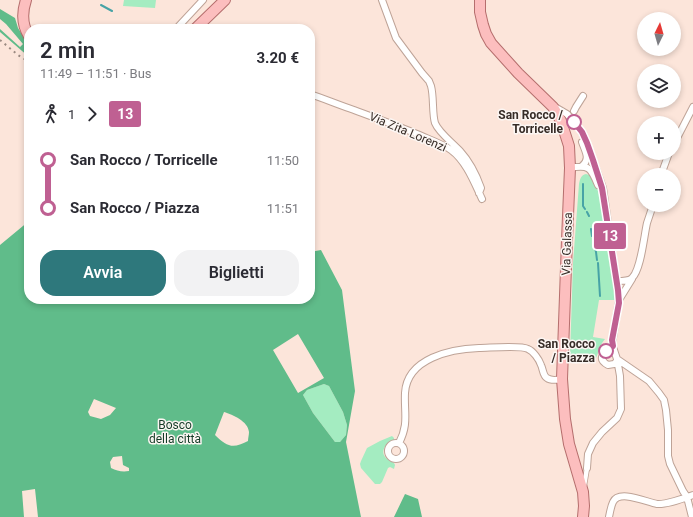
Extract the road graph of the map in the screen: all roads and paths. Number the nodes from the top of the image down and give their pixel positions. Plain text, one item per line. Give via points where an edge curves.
1 (26, 0) edge
2 (203, 0) edge
3 (225, 0) edge
4 (382, 0) edge
5 (480, 0) edge
6 (199, 15) junction
7 (184, 24) edge
8 (196, 24) edge
9 (24, 27) edge
10 (315, 96) edge
11 (583, 96) dead end
12 (554, 107) junction
13 (693, 107) edge
14 (574, 112) junction
15 (681, 130) edge
16 (582, 132) junction
17 (582, 166) junction
18 (570, 168) junction
19 (605, 204) junction
20 (651, 212) edge
21 (632, 278) junction
22 (617, 281) junction
23 (619, 300) junction
24 (613, 346) junction
25 (617, 360) junction
26 (562, 379) junction
27 (398, 444) dead end
28 (586, 468) joint
29 (583, 492) junction
30 (690, 496) edge
31 (584, 517) edge
32 (609, 517) edge
33 (692, 517) edge

1 - 9 main road via 23,12
2 - 6 street
3 - 6 main road
4 - 10 street, Via Zita Lorenzi via 396,38 429,81 435,122 460,150 477,175 481,188 480,196 468,171 451,150 405,129
5 - 12 main road, Via Galassa via 483,26 491,43
6 - 7 street
6 - 8 main road
11 - 14 street
12 - 14 street via 567,114
12 - 18 main road, Via Galassa via 566,134
13 - 15 street
14 - 16 street
16 - 17 street via 587,156 586,163
16 - 19 street via 598,172
17 - 18 street
17 - 19 street via 593,172
18 - 26 main road, Via Galassa
19 - 22 street
20 - 21 street via 640,261
21 - 22 street
21 - 23 street
22 - 23 street
23 - 24 street
24 - 25 street
24 - 25 street via 604,353 602,360 608,365 614,364
25 - 28 street via 620,376 620,414 593,443
25 - 30 street via 649,381 664,400 670,464 683,491
26 - 27 street via 547,379 541,363 524,347 470,349 434,356 423,362 408,380 405,394 405,425
26 - 29 main road, Via Galassa via 569,444
28 - 29 street
29 - 31 main road, Via Galassa
30 - 32 street via 658,504 631,497 618,497 613,501
30 - 33 street

